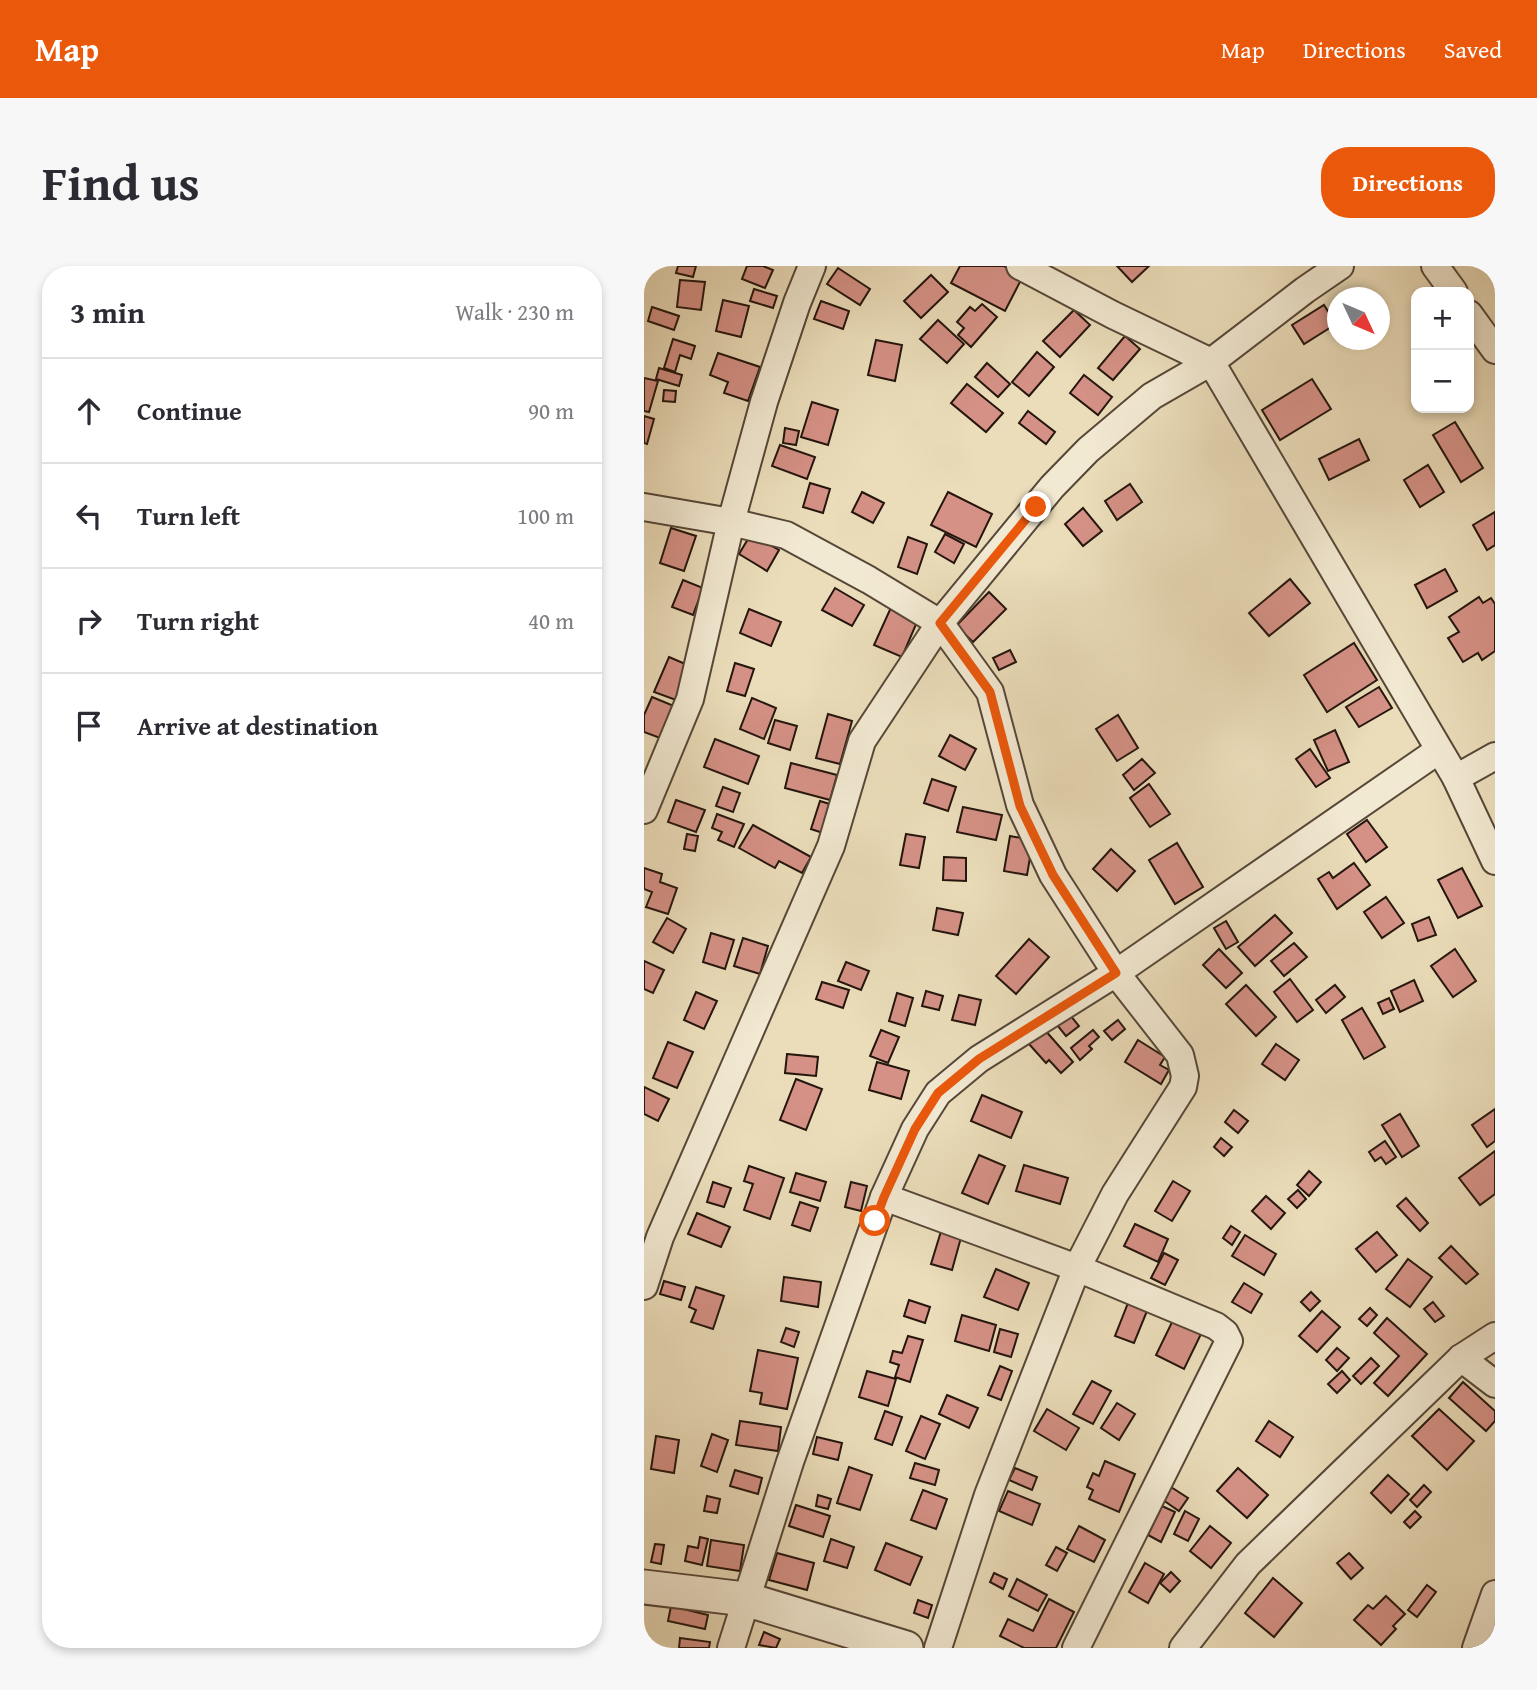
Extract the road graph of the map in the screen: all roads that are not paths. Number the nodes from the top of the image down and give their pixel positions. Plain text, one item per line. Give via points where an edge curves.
1 (812, 266) edge
2 (1020, 266) edge
3 (1340, 266) edge
4 (1435, 266) edge
5 (1057, 274) edge
6 (1450, 287) edge
7 (1474, 321) edge
8 (1495, 351) edge
9 (1211, 362) junction
10 (644, 506) edge
11 (731, 522) junction
12 (940, 623) junction
13 (1439, 750) junction
14 (1495, 756) edge
15 (1456, 778) junction
16 (644, 810) edge
17 (1495, 861) edge
18 (1116, 973) junction
19 (884, 1197) junction
20 (1077, 1268) junction
21 (644, 1286) edge
22 (1495, 1336) edge
23 (1461, 1358) junction
24 (1495, 1384) edge
25 (644, 1587) edge
26 (1495, 1594) edge
27 (745, 1599) junction
28 (1490, 1625) edge
29 (732, 1648) edge
30 (906, 1648) edge
31 (938, 1648) edge
32 (1076, 1648) edge
33 (1183, 1648) edge
34 (1476, 1648) edge

1 - 11 street via 764,402
2 - 5 street
3 - 9 street
4 - 6 street
5 - 9 street
7 - 8 street
9 - 12 street via 1152,396 1088,450
9 - 13 street
10 - 11 street
11 - 12 street via 786,535
11 - 16 street via 690,699
12 - 18 street via 990,692 1020,806 1053,875
12 - 21 street via 862,741 831,846 660,1237
13 - 15 street
13 - 18 street
14 - 15 street
15 - 17 street
18 - 19 street via 979,1059 938,1093 915,1129
18 - 20 street via 1180,1055 1185,1076 1183,1087 1115,1194
19 - 20 street
19 - 27 street
20 - 31 street via 988,1495
20 - 32 street via 1216,1326 1229,1341
22 - 23 street
23 - 24 street
23 - 33 street via 1248,1564
25 - 27 street
26 - 28 street
27 - 29 street
27 - 30 street
28 - 34 street

